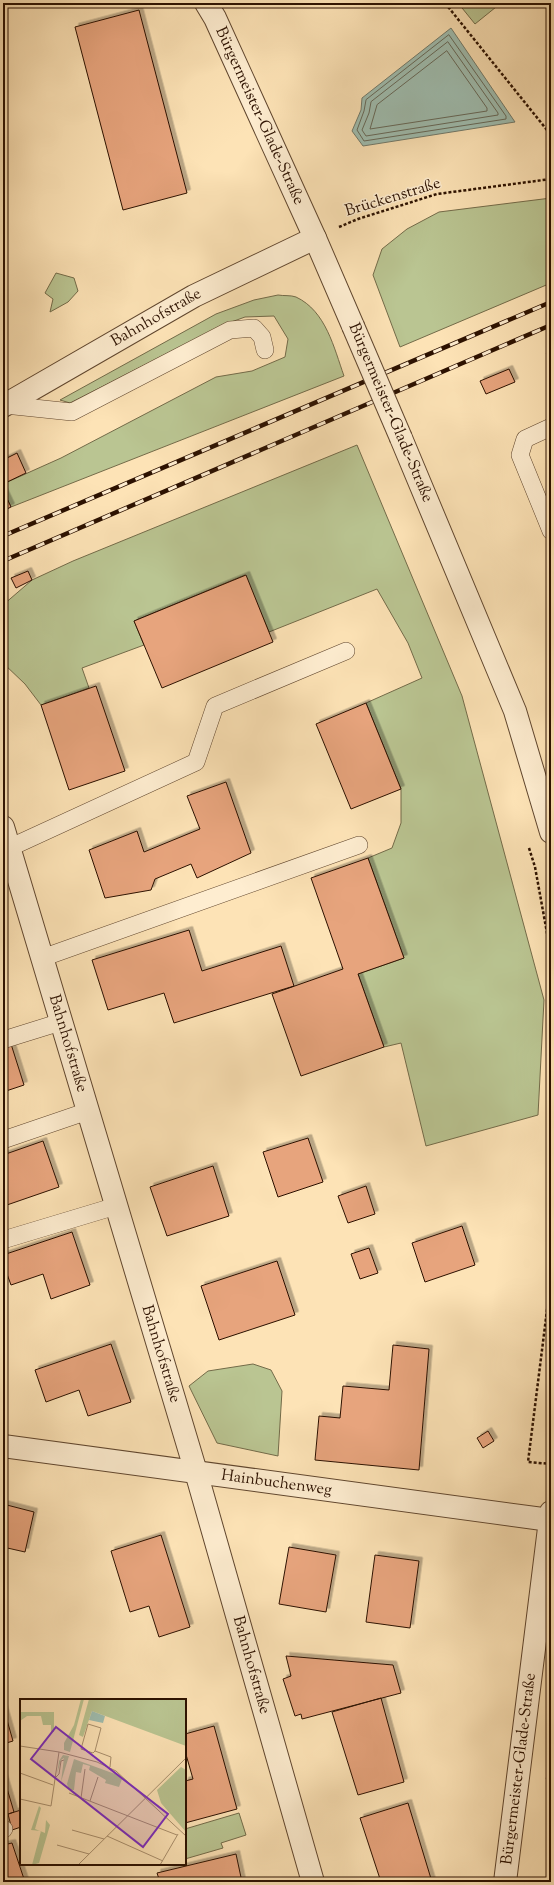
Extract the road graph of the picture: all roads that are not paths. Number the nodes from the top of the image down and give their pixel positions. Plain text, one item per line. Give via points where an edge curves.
1 (206, 3) edge
2 (315, 238) junction
3 (265, 350) dead end
4 (4, 406) edge
5 (551, 427) edge
6 (551, 531) edge
7 (346, 650) dead end
8 (3, 827) edge
9 (551, 832) edge
10 (359, 845) dead end
11 (9, 848) junction
12 (42, 958) junction
13 (61, 1022) junction
14 (3, 1040) edge
15 (88, 1111) junction
16 (3, 1140) edge
17 (116, 1206) junction
18 (3, 1240) edge
19 (3, 1446) edge
20 (196, 1472) junction
21 (551, 1517) edge
22 (313, 1882) edge
23 (506, 1882) edge

1 - 2 street, Bürgermeister-Glade-Straße
2 - 4 street, Bahnhofstraße via 194,296
2 - 9 street, Bürgermeister-Glade-Straße, bridge via 515,710
3 - 4 lane via 262,337 254,328 230,330 72,412
5 - 6 lane via 525,439 520,455
7 - 11 lane via 215,706 196,762
8 - 11 street, Bahnhofstraße
10 - 12 lane
11 - 12 street, Bahnhofstraße
12 - 13 street, Bahnhofstraße
13 - 14 lane
13 - 15 street, Bahnhofstraße
15 - 16 lane
15 - 17 street, Bahnhofstraße
17 - 18 lane
17 - 20 street, Bahnhofstraße
19 - 20 street, Hainbuchenweg
20 - 21 street, Hainbuchenweg
20 - 22 street, Bahnhofstraße
21 - 23 street, Bürgermeister-Glade-Straße

